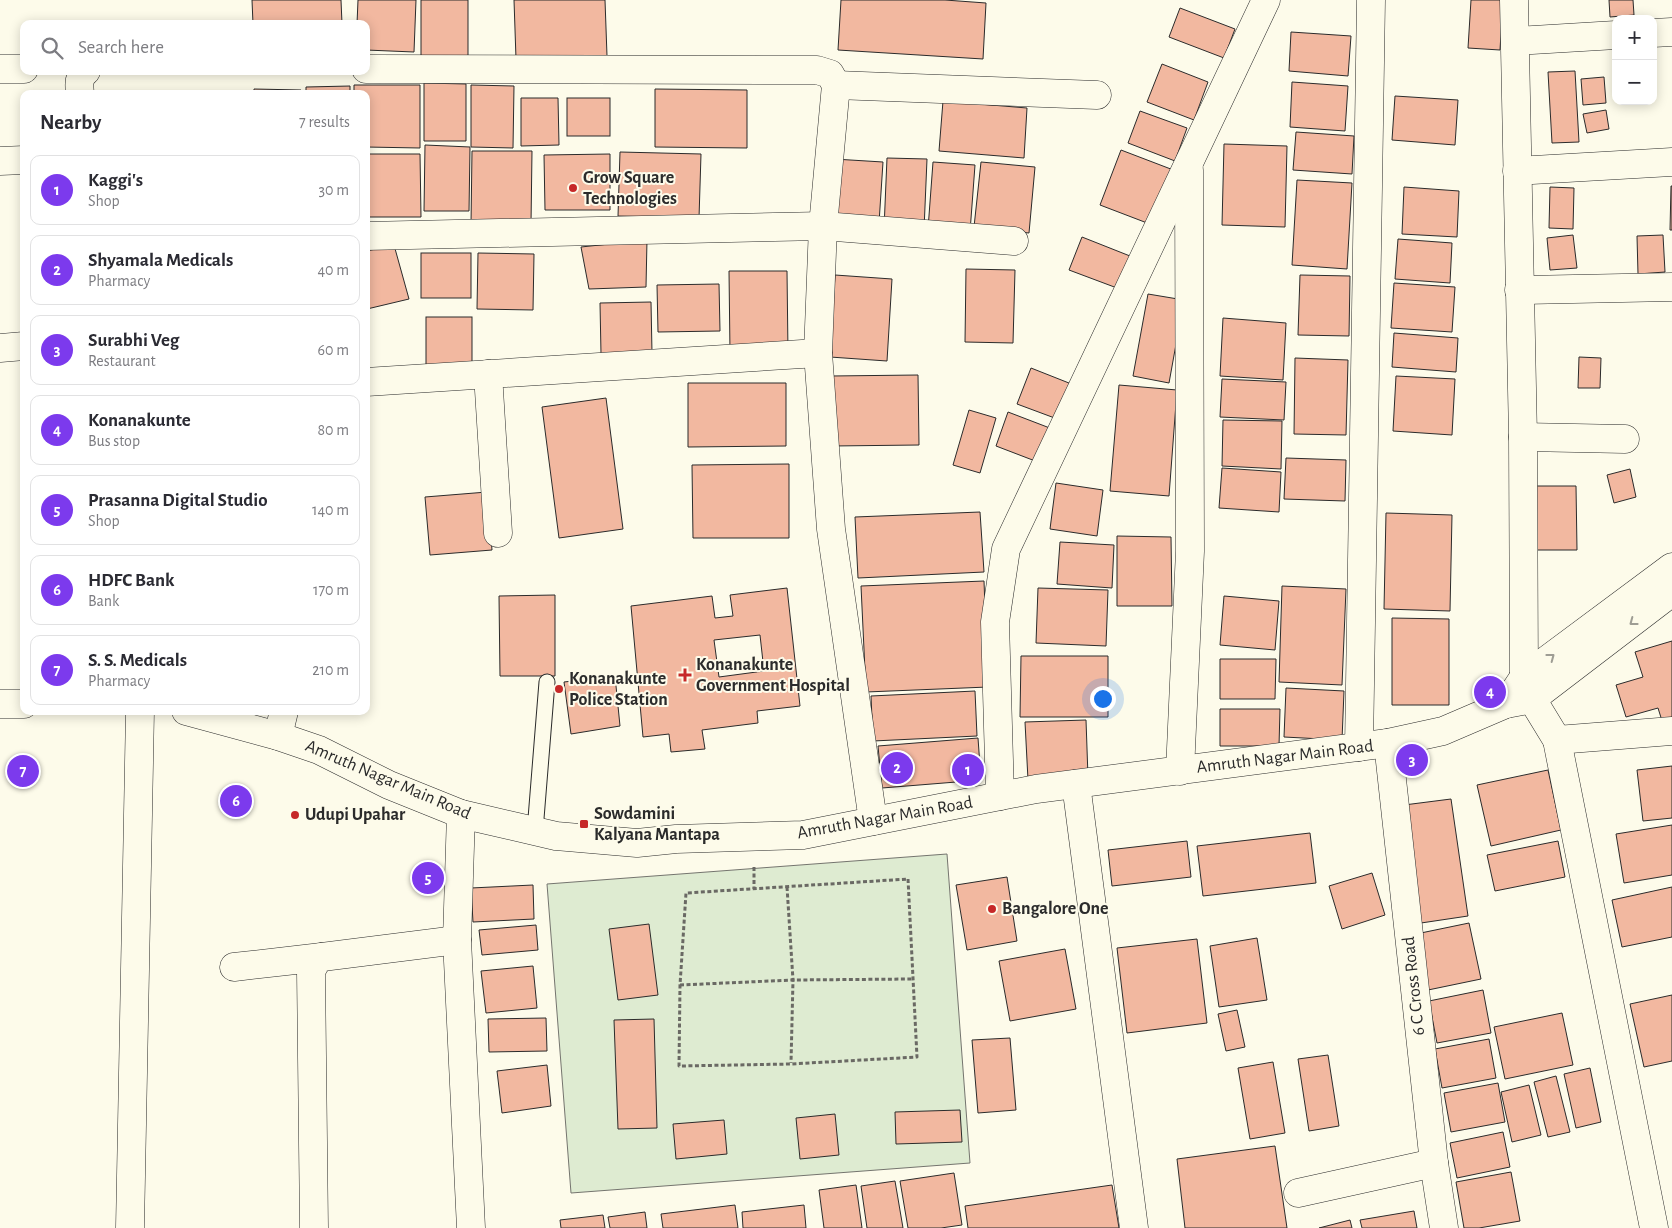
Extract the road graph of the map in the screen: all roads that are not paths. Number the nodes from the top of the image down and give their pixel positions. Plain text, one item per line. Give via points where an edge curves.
1 (1266, 0) edge
2 (1371, 0) edge
3 (1514, 0) edge
4 (1672, 32) edge
5 (1657, 33) edge
6 (1612, 35) edge
7 (1514, 41) junction
8 (0, 69) edge
9 (20, 69) edge
10 (370, 69) edge
11 (82, 75) edge
12 (836, 85) junction
13 (80, 90) edge
14 (1097, 95) dead end
15 (20, 160) edge
16 (0, 161) edge
17 (1189, 162) junction
18 (1672, 162) edge
19 (1517, 171) junction
20 (823, 226) junction
21 (370, 236) edge
22 (1014, 241) dead end
23 (1672, 287) edge
24 (1519, 290) junction
25 (20, 346) edge
26 (0, 348) edge
27 (818, 353) junction
28 (488, 374) junction
29 (370, 382) edge
30 (1523, 437) junction
31 (1625, 439) dead end
32 (498, 532) dead end
33 (1672, 567) edge
34 (1672, 592) edge
35 (547, 682) dead end
36 (1528, 688) junction
37 (0, 704) edge
38 (20, 704) edge
39 (140, 715) edge
40 (215, 715) edge
41 (281, 724) edge
42 (1672, 731) edge
43 (1557, 740) junction
44 (1388, 743) junction
45 (1359, 747) junction
46 (1180, 771) junction
47 (1076, 784) junction
48 (1000, 796) junction
49 (461, 814) junction
50 (873, 821) junction
51 (535, 831) junction
52 (457, 940) junction
53 (322, 956) junction
54 (234, 967) dead end
55 (1434, 1163) junction
56 (1298, 1193) dead end
57 (130, 1228) edge
58 (314, 1228) edge
59 (471, 1228) edge
60 (1134, 1228) edge
61 (1444, 1228) edge
62 (1654, 1228) edge

1 - 17 street
2 - 45 street
3 - 7 street
4 - 5 street
6 - 7 street
7 - 19 street
8 - 9 street
10 - 12 street via 817,70 830,74
11 - 13 street
12 - 14 street
12 - 20 street
15 - 16 street
17 - 46 street via 1190,551
17 - 48 street via 1006,549 995,622
18 - 19 street
19 - 24 street
20 - 21 street
20 - 22 street
20 - 27 street
23 - 24 street
24 - 30 street
25 - 26 street
27 - 28 street
27 - 50 street via 831,530
28 - 29 street
28 - 32 street
30 - 31 street
30 - 36 street
36 -> 33 street, Amruth Nagar Main Road
34 -> 36 street, Amruth Nagar Main Road
35 - 51 lane
36 - 43 street
36 - 44 street, Amruth Nagar Main Road via 1506,704 1442,731
37 - 38 street
39 - 57 street
40 - 41 street, Amruth Nagar Main Road
41 - 49 street, Amruth Nagar Main Road via 319,750 389,785
42 - 43 street
43 - 62 street
44 - 45 street, Amruth Nagar Main Road
44 - 55 street, 6 C Cross Road
45 - 46 street, Amruth Nagar Main Road
46 - 47 street, Amruth Nagar Main Road
47 - 48 street, Amruth Nagar Main Road
47 - 60 street
48 - 50 street, Amruth Nagar Main Road
49 - 51 street, Amruth Nagar Main Road
49 - 52 street
50 - 51 street, Amruth Nagar Main Road via 803,835 637,843 556,836
52 - 53 street
52 - 59 street
53 - 54 street
53 - 58 street via 311,971
55 - 56 street
55 - 61 street, 6 C Cross Road

